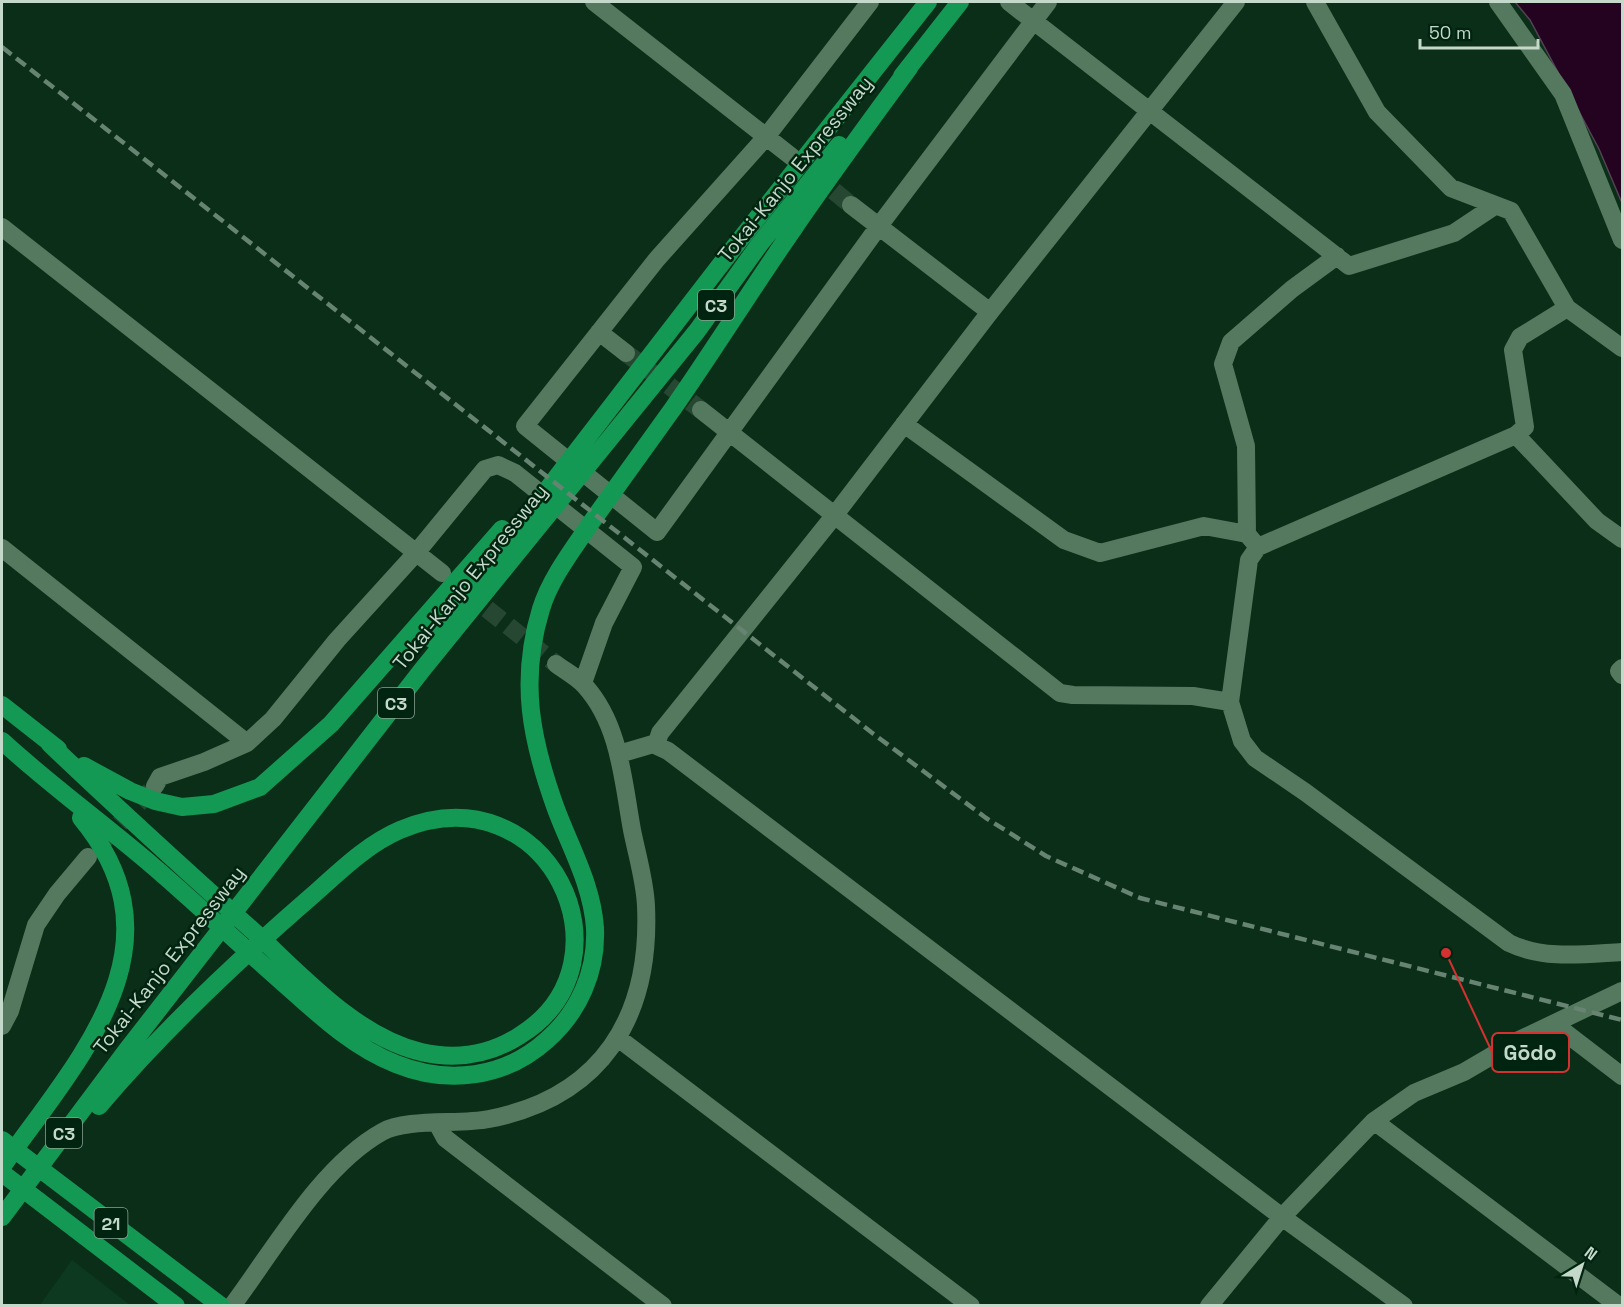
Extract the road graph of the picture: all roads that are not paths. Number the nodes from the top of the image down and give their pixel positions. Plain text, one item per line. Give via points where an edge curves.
1 (594, 2) edge
2 (870, 2) edge
3 (928, 2) edge
4 (960, 2) edge
5 (1009, 2) edge
6 (1048, 2) edge
7 (1236, 2) edge
8 (1315, 2) edge
9 (1498, 2) edge
10 (1033, 20) junction
11 (909, 68) junction
12 (1150, 112) junction
13 (766, 137) junction
14 (792, 157) dead end
15 (851, 205) tunnel mouth
16 (1496, 205) junction
17 (879, 225) junction
18 (2, 227) edge
19 (1623, 240) edge
20 (1337, 256) junction
21 (1567, 308) junction
22 (990, 312) junction
23 (598, 332) junction
24 (1623, 348) edge
25 (626, 353) tunnel mouth
26 (701, 410) tunnel mouth
27 (904, 424) junction
28 (729, 432) junction
29 (1516, 435) junction
30 (532, 513) junction
31 (834, 516) junction
32 (1623, 539) edge
33 (1252, 540) junction
34 (2, 548) edge
35 (416, 553) junction
36 (442, 573) dead end
37 (556, 664) tunnel mouth
38 (1623, 668) edge
39 (1623, 675) edge
40 (583, 683) junction
41 (1230, 702) junction
42 (2, 705) edge
43 (2, 741) edge
44 (247, 743) junction
45 (50, 744) junction
46 (656, 745) junction
47 (619, 754) junction
48 (29, 766) junction
49 (155, 786) tunnel mouth
50 (88, 857) tunnel mouth
51 (1623, 952) edge
52 (1623, 991) edge
53 (2, 1022) edge
54 (1554, 1024) junction
55 (618, 1038) junction
56 (129, 1049) junction
57 (1623, 1076) edge
58 (1374, 1121) junction
59 (437, 1123) junction
60 (2, 1140) edge
61 (2, 1167) edge
62 (2, 1173) edge
63 (2, 1198) edge
64 (2, 1217) edge
65 (1282, 1217) junction
66 (2, 1228) edge
67 (176, 1305) edge
68 (221, 1305) edge
69 (232, 1305) edge
70 (663, 1305) edge
71 (971, 1305) edge
72 (1209, 1305) edge
73 (1404, 1305) edge
74 (1619, 1305) edge

1 - 13 street
2 - 13 street
3 - 30 highway, Tokai-Kanjo Expressway / C3 via 572,449
4 - 11 highway, Tokai-Kanjo Expressway / C3
5 - 10 street
6 - 10 street
7 - 12 street
8 - 16 street via 1377,112 1451,188
9 - 19 street via 1563,94
10 - 12 street
10 - 17 street
11 - 30 highway, Tokai-Kanjo Expressway / C3 via 841,143 589,466
11 - 48 highway via 581,537 541,607 529,651 533,738 556,810 583,873 591,902 594,953 590,975 568,1016 538,1048 518,1061 471,1076 444,1076 394,1064 371,1052 326,1020 154,867
12 - 20 street
12 - 22 street
13 - 14 street
13 - 23 street
15 - 17 street
16 - 20 street via 1443,237 1349,266
16 - 21 street via 1511,211
17 - 22 street
17 - 28 street
18 - 35 street
20 - 33 street via 1232,342 1222,364 1246,446
21 - 24 street
21 - 29 street via 1520,337 1513,350 1525,427
22 - 27 street
23 - 25 street
23 - 28 street via 525,426 657,532
26 - 28 street
27 - 31 street
27 - 33 street via 1064,540 1100,552 1204,525
28 - 31 street
29 - 32 street via 1597,521
29 - 33 street
30 - 45 highway via 430,615 331,724 260,787 214,804 182,807 130,791
30 - 56 highway, Tokai-Kanjo Expressway / C3 via 209,935
31 - 41 street via 1060,693 1193,696
31 - 46 street via 660,733
33 - 41 street
34 - 44 street
35 - 36 street
35 - 40 street via 485,469 498,465 515,473 633,567 604,623
35 - 44 street via 273,719
37 - 40 street
38 - 39 street via 1619,671
40 - 47 street via 613,734
41 - 51 street via 1242,741 1255,758 1509,943 1526,951 1548,954
42 - 45 highway
43 - 48 highway
44 - 49 street via 160,777
45 - 56 highway via 138,828 336,1005 390,1041 410,1048 448,1056 477,1054 503,1046 526,1032 547,1011 571,965 574,943 568,900 548,861 512,832 468,818 445,818 398,831 346,866 284,920 230,972
46 - 47 street
46 - 65 street
47 - 55 street via 646,903 646,943 640,984
48 - 61 highway via 95,835 118,884 126,942 122,970 100,1026
50 - 53 street via 36,925 10,1011
52 - 54 street
54 - 57 street
54 - 58 street via 1464,1072 1414,1093
55 - 59 street via 575,1086 550,1100 510,1115 474,1122
55 - 71 street
56 - 63 highway, Tokai-Kanjo Expressway / C3
56 - 64 highway, Tokai-Kanjo Expressway / C3
56 - 66 highway
58 - 65 street
58 - 74 street
59 - 69 street via 384,1130 350,1153 300,1211
59 - 70 street via 445,1138
60 - 68 highway, 21
62 - 67 highway, 21
65 - 72 street
65 - 73 street

